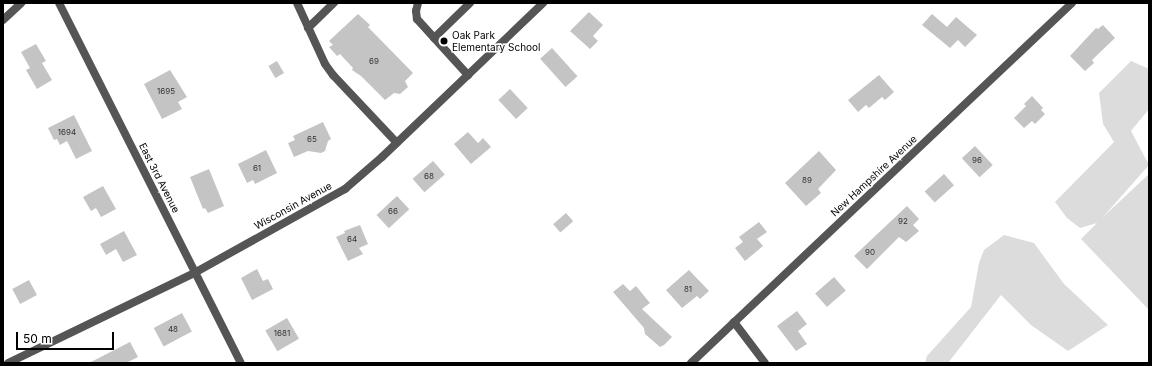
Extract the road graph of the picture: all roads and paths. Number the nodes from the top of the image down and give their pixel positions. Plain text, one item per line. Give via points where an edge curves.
1 (21, 3) edge
2 (59, 3) edge
3 (297, 3) edge
4 (334, 3) edge
5 (418, 3) edge
6 (470, 3) edge
7 (543, 3) edge
8 (1072, 3) edge
9 (3, 20) edge
10 (308, 28) junction
11 (434, 38) junction
12 (468, 75) junction
13 (397, 142) junction
14 (196, 272) junction
15 (734, 322) junction
16 (8, 363) edge
17 (241, 363) edge
18 (691, 363) edge
19 (765, 363) edge

1 - 9 street
2 - 14 street, East 3rd Avenue
3 - 10 street
4 - 10 street
5 - 11 street via 417,19
6 - 11 street
7 - 12 street, Wisconsin Avenue
8 - 15 street, New Hampshire Avenue
10 - 13 street via 333,75
11 - 12 street
12 - 13 street, Wisconsin Avenue
13 - 14 street, Wisconsin Avenue via 345,189
14 - 16 street, Wisconsin Avenue
14 - 17 street, East 3rd Avenue
15 - 18 street, New Hampshire Avenue
15 - 19 street

